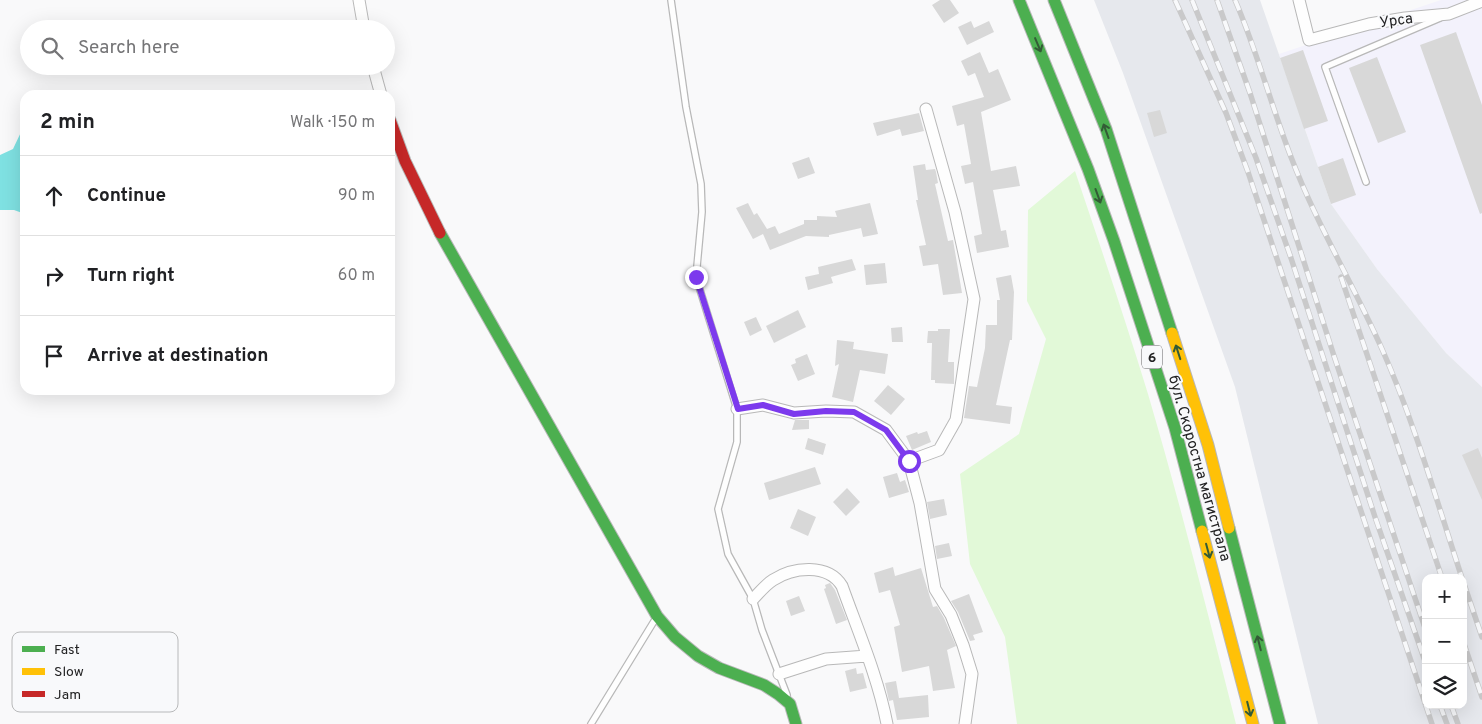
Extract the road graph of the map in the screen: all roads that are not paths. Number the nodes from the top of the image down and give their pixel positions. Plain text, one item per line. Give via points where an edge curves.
1 (359, 0) edge
2 (672, 0) edge
3 (1019, 0) edge
4 (1054, 0) edge
5 (1299, 0) edge
6 (1482, 1) edge
7 (1449, 14) junction
8 (362, 20) edge
9 (375, 75) edge
10 (380, 90) edge
11 (926, 109) dead end
12 (395, 134) edge
13 (1366, 182) dead end
14 (738, 409) junction
15 (909, 461) junction
16 (753, 599) junction
17 (657, 616) junction
18 (867, 656) junction
19 (779, 674) junction
20 (790, 704) junction
21 (591, 724) edge
22 (796, 724) edge
23 (887, 724) edge
24 (965, 724) edge
25 (1253, 724) edge
26 (1280, 724) edge

1 - 8 street
2 - 14 lane via 686,107 701,184 702,212 696,277
3 -> 25 main road, бул. Скоростна магистрала / 6 via 1088,169 1172,418
26 -> 4 main road, бул. Скоростна магистрала / 6 via 1208,445 1106,129
5 - 7 street, Урса via 1309,40 1370,24
6 - 7 street, Урса
7 - 13 lane via 1325,68
9 - 10 street
11 - 15 street via 955,212 974,299 956,420 939,450
12 - 17 main road via 442,238
14 - 15 street via 763,405 794,414 854,412 886,430
14 - 16 lane via 737,442 718,509 728,554
15 - 24 street via 935,588 951,615 972,674
16 - 18 street via 772,580 789,572 808,569 828,573 842,586
16 - 19 lane
17 - 20 main road via 698,656 719,668 764,685
17 - 21 lane
18 - 19 street via 826,660
18 - 23 street
19 - 20 lane
20 - 22 main road

